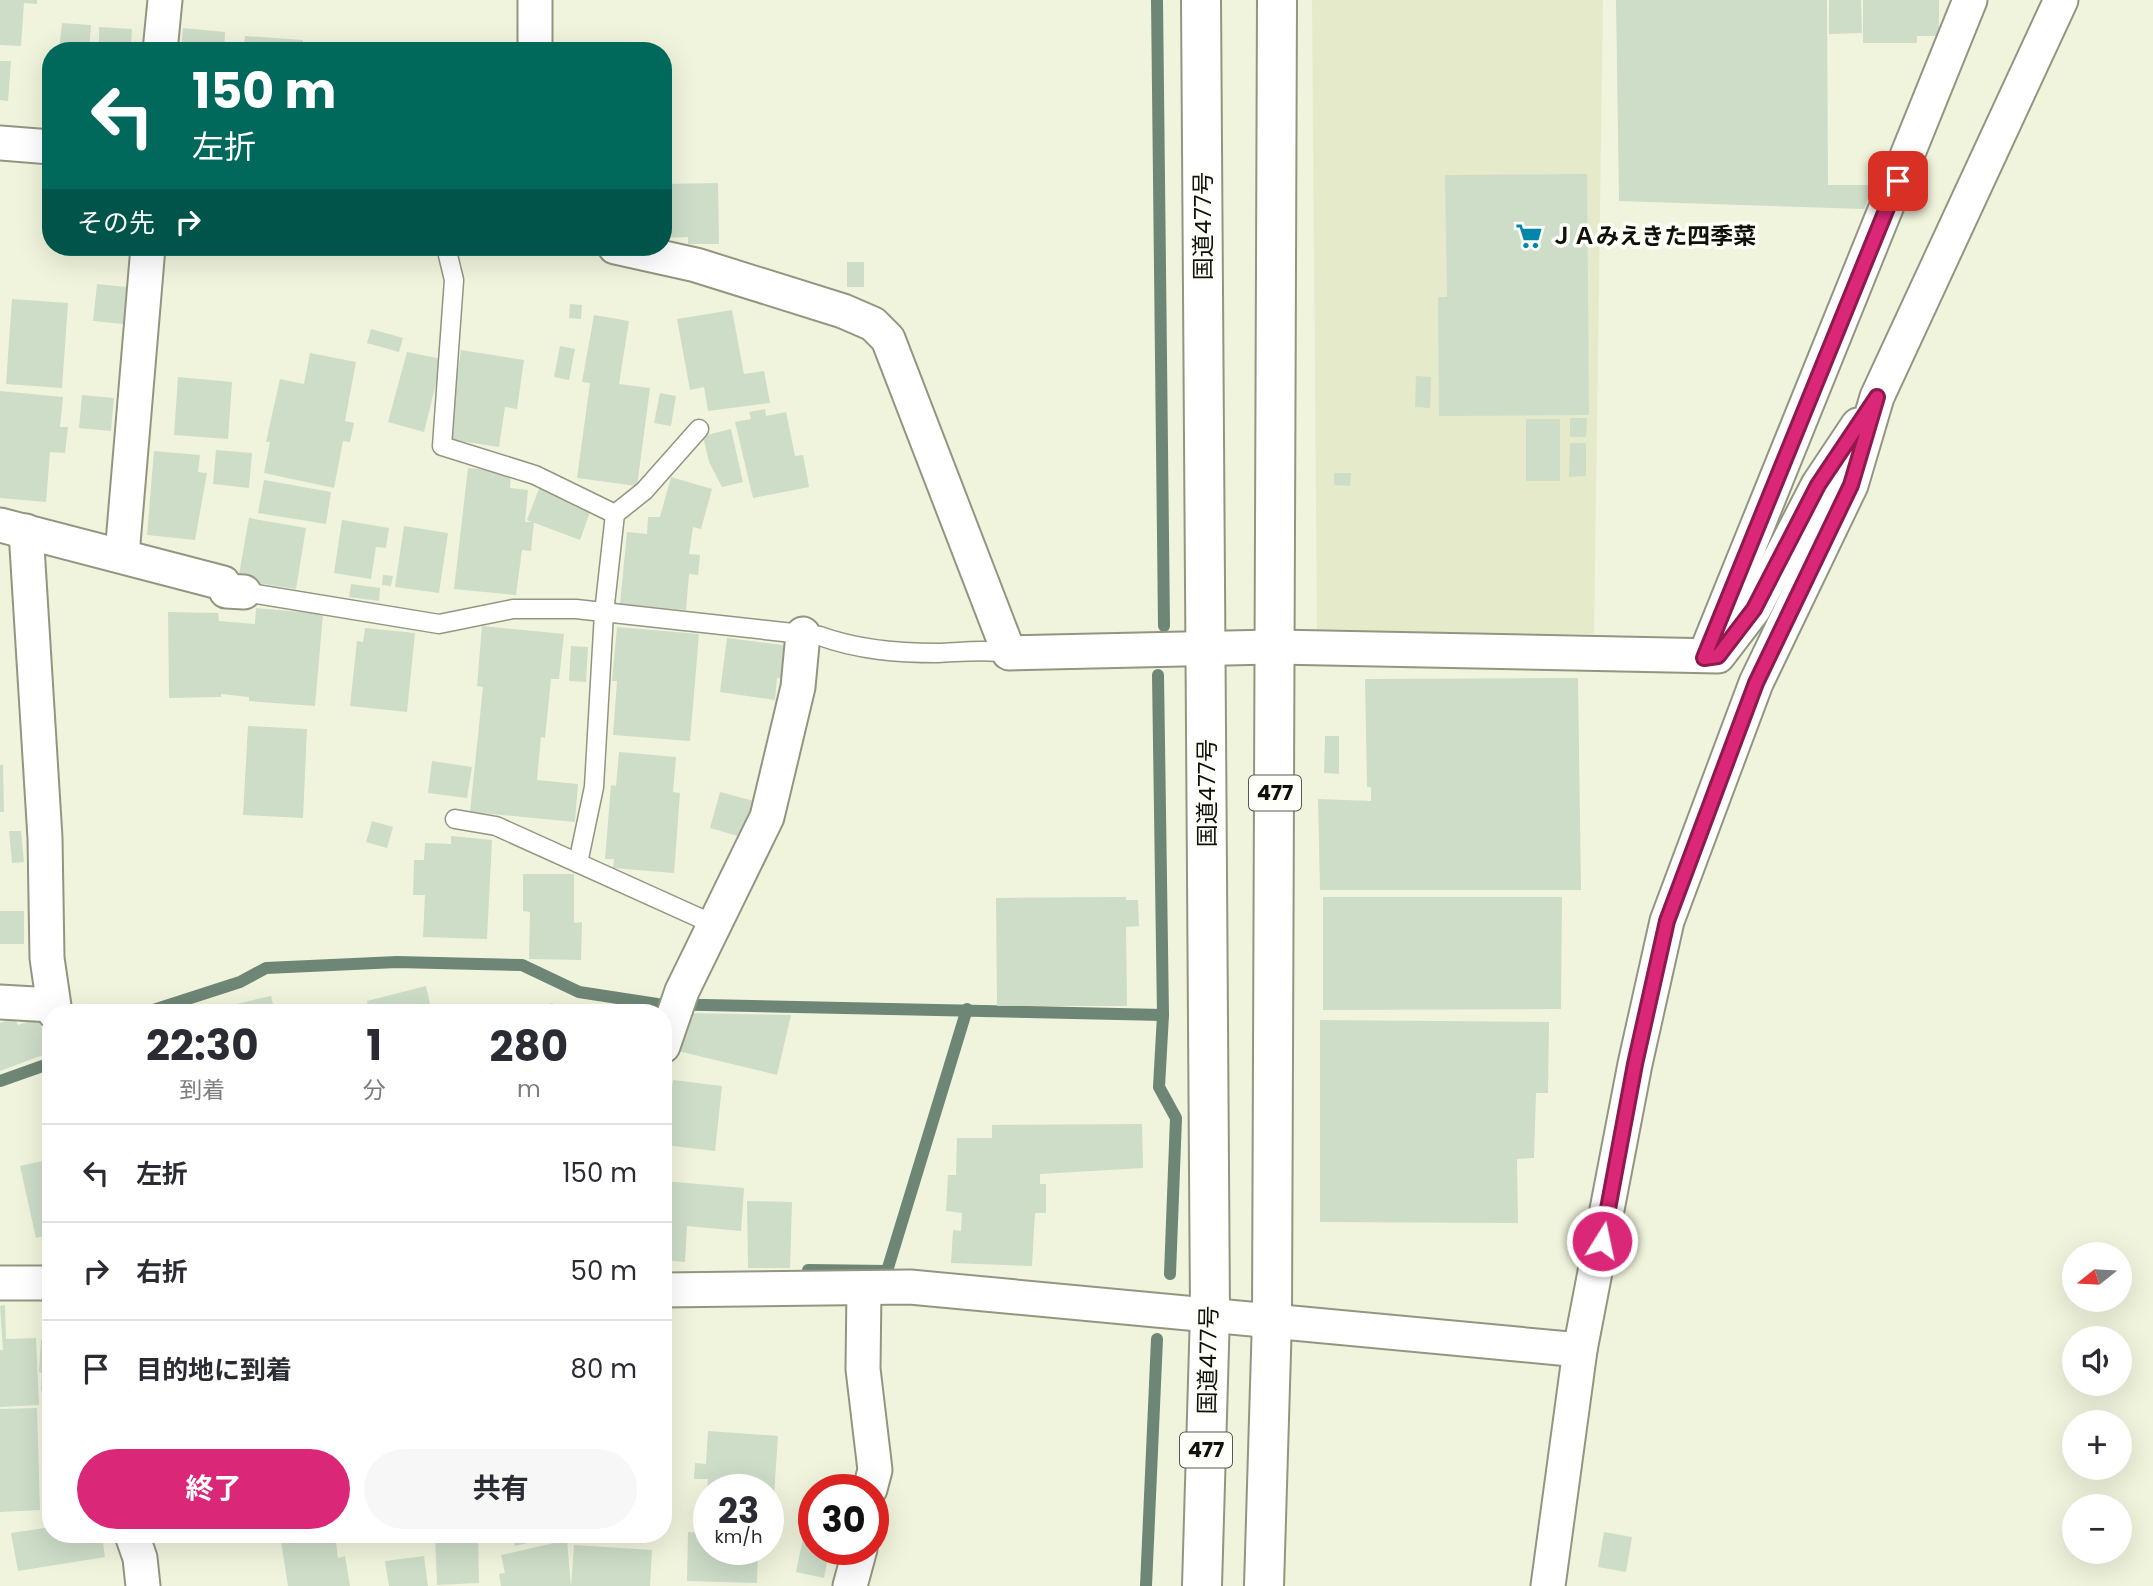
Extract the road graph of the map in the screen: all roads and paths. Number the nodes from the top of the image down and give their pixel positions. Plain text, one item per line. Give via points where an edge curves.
1 (165, 0) edge
2 (535, 0) edge
3 (1201, 0) edge
4 (1277, 0) edge
5 (1970, 0) edge
6 (2061, 0) edge
7 (161, 42) edge
8 (535, 42) edge
9 (0, 143) edge
10 (42, 146) edge
11 (147, 256) edge
12 (448, 256) edge
13 (656, 256) edge
14 (1877, 397) junction
15 (699, 429) dead end
16 (615, 514) junction
17 (13, 528) edge
18 (122, 555) junction
19 (244, 592) joint
20 (604, 613) junction
21 (803, 634) junction
22 (1276, 647) junction
23 (1207, 649) junction
24 (1009, 653) junction
25 (1704, 658) junction
26 (455, 819) dead end
27 (578, 863) junction
28 (713, 924) junction
29 (0, 1002) edge
30 (53, 1004) edge
31 (42, 1007) edge
32 (672, 1020) edge
33 (0, 1283) edge
34 (42, 1283) edge
35 (864, 1288) junction
36 (672, 1290) edge
37 (1210, 1313) junction
38 (1272, 1319) junction
39 (1580, 1350) junction
40 (874, 1474) edge
41 (135, 1543) edge
42 (856, 1565) edge
43 (143, 1586) edge
44 (850, 1586) edge
45 (1202, 1586) edge
46 (1264, 1586) edge
47 (1548, 1586) edge

1 - 7 street
2 - 8 street
3 - 23 highway, 国道477号 / 477
4 - 22 highway, 477
5 - 25 street
6 - 14 street
9 - 10 street
11 - 18 street
12 - 16 lane via 454,280 442,446 535,475
13 - 24 street via 843,311 873,324 888,340
14 - 25 street via 1818,485 1754,609 1718,656
14 - 39 street via 1851,485 1756,683 1667,921
15 - 16 lane via 643,491
16 - 20 lane
17 - 18 street
17 - 30 street via 45,838 47,958
18 - 19 street via 223,583 226,591
19 - 20 lane via 439,624 513,608
20 - 21 lane
20 - 27 lane via 594,787
21 - 24 lane via 887,651
21 - 28 street via 798,687 767,817
22 - 23 street
22 - 25 street
22 - 38 highway, 477
23 - 24 street
23 - 37 highway, 国道477号 / 477
26 - 27 lane via 496,826
27 - 28 lane
28 - 32 street
29 - 31 street
33 - 34 street
35 - 36 street
35 - 37 street via 910,1287
35 - 40 street via 863,1369
37 - 38 street
37 - 45 highway, 国道477号 / 477
38 - 39 street
38 - 46 highway, 477
39 - 47 street
41 - 43 street
42 - 44 street

